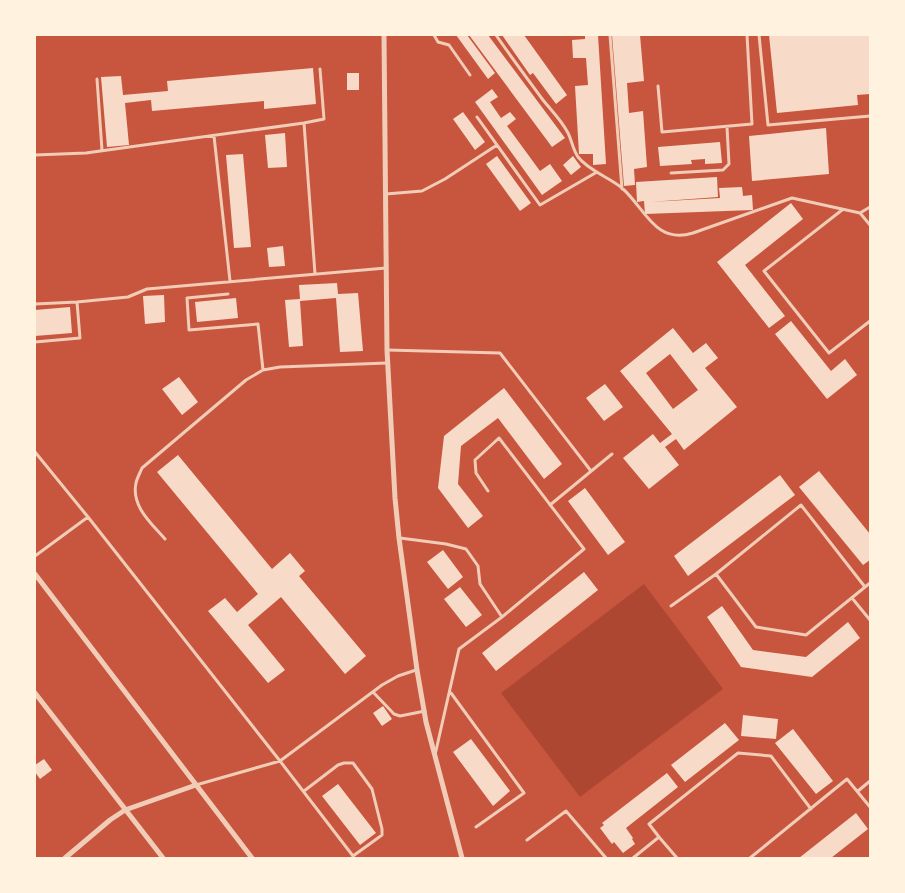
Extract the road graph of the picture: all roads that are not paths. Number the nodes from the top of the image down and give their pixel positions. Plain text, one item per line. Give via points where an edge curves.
1 (384, 35) edge
2 (434, 35) edge
3 (496, 35) edge
4 (610, 35) edge
5 (747, 35) edge
6 (759, 35) edge
7 (320, 69) dead end
8 (470, 75) dead end
9 (97, 79) dead end
10 (658, 86) dead end
11 (870, 116) edge
12 (477, 117) dead end
13 (304, 123) junction
14 (727, 127) junction
15 (214, 136) junction
16 (497, 145) junction
17 (102, 150) junction
18 (35, 155) edge
19 (597, 172) junction
20 (671, 173) dead end
21 (622, 188) junction
22 (385, 194) junction
23 (870, 207) edge
24 (842, 209) junction
25 (860, 213) junction
26 (870, 226) edge
27 (386, 268) junction
28 (315, 274) junction
29 (230, 281) junction
30 (228, 294) dead end
31 (77, 302) junction
32 (35, 304) edge
33 (870, 321) edge
34 (35, 342) edge
35 (387, 350) junction
36 (388, 363) junction
37 (263, 370) junction
38 (35, 452) edge
39 (612, 454) dead end
40 (592, 471) junction
41 (488, 491) dead end
42 (550, 505) junction
43 (88, 517) junction
44 (399, 538) junction
45 (165, 539) dead end
46 (35, 556) edge
47 (35, 574) edge
48 (716, 574) junction
49 (870, 582) edge
50 (865, 587) junction
51 (852, 598) junction
52 (671, 606) dead end
53 (502, 618) junction
54 (870, 620) edge
55 (417, 670) junction
56 (373, 692) junction
57 (450, 692) junction
58 (35, 693) edge
59 (424, 711) junction
60 (435, 756) junction
61 (280, 761) junction
62 (870, 781) edge
63 (196, 785) junction
64 (858, 791) junction
65 (304, 792) junction
66 (870, 806) edge
67 (811, 809) junction
68 (125, 810) junction
69 (476, 827) dead end
70 (659, 837) junction
71 (526, 840) dead end
72 (65, 858) edge
73 (163, 858) edge
74 (252, 858) edge
75 (462, 858) edge
76 (606, 858) edge
77 (633, 858) edge
78 (676, 858) edge
79 (750, 858) edge

1 - 22 street
2 - 8 lane via 438,42 449,45
3 - 19 lane via 568,133 580,159
4 - 21 lane
5 - 14 lane via 752,124
6 - 11 lane via 768,125
7 - 13 lane via 324,119
9 - 17 lane
10 - 14 lane via 662,132
12 - 16 lane
13 - 15 lane
13 - 28 lane
14 - 20 lane via 729,164 723,170
15 - 17 lane
15 - 29 lane
16 - 19 lane via 540,205
16 - 22 lane via 422,191
17 - 18 lane
19 - 21 lane
21 - 24 lane via 644,215 671,236 684,236 792,198
22 - 27 street
23 - 25 lane
24 - 25 lane
24 - 33 lane via 764,272 829,353
25 - 26 lane
27 - 28 lane
27 - 35 street
28 - 29 lane
29 - 31 lane via 147,289 128,297
30 - 37 lane via 187,298 190,330 258,324
31 - 32 lane
31 - 34 lane via 80,338
35 - 36 street
35 - 40 lane via 500,353
36 - 37 lane
36 - 44 street
37 - 45 lane via 246,380 142,468 136,484 136,499 142,512
38 - 43 lane
39 - 40 lane
40 - 42 lane
41 - 42 lane via 476,473 475,460 499,438
42 - 53 lane via 584,549
43 - 46 lane
43 - 61 lane
44 - 53 lane via 466,549 478,566 480,584
44 - 55 street
47 - 63 street
48 - 50 lane via 801,506
48 - 51 lane via 756,627 806,635
48 - 52 lane
49 - 50 lane
50 - 51 lane
51 - 54 lane
53 - 57 lane via 459,649
55 - 56 lane via 398,676
55 - 59 street
56 - 59 lane via 394,714 400,716
56 - 61 lane
57 - 60 lane
57 - 69 lane via 524,793
58 - 68 street
59 - 60 street
60 - 75 street
61 - 63 lane
61 - 65 lane
62 - 64 lane
63 - 68 street
63 - 74 street
64 - 66 lane
64 - 67 lane via 847,779
65 - 65 lane via 354,856 382,834 372,789 353,764 338,765
67 - 70 lane via 771,756 738,753 649,824
67 - 79 lane
68 - 72 street
68 - 73 street
70 - 77 lane
70 - 78 lane
71 - 76 lane via 566,811

